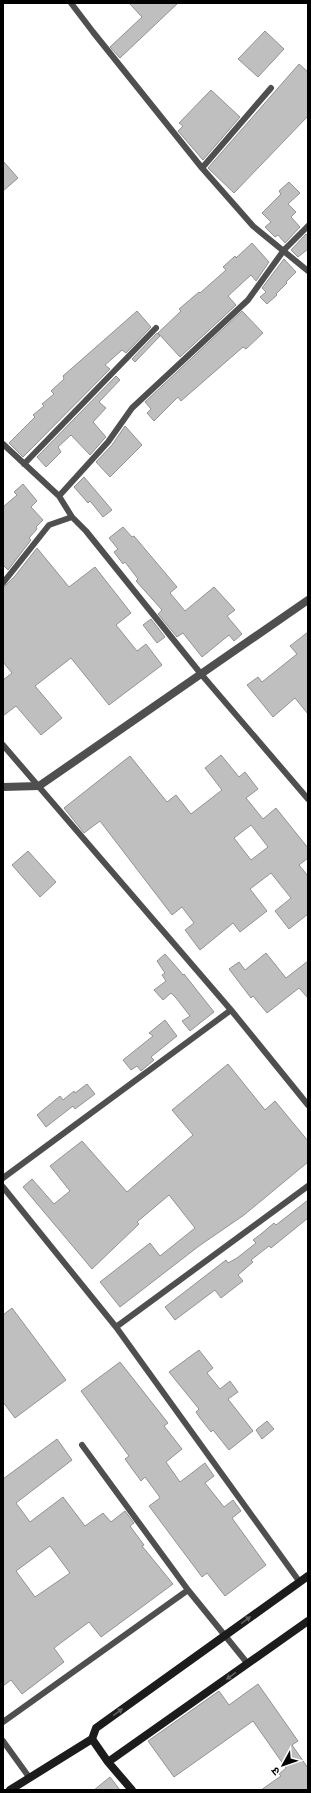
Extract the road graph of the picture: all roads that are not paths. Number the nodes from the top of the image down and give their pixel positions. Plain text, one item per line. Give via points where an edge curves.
1 (71, 3) edge
2 (271, 88) dead end
3 (202, 168) junction
4 (308, 226) edge
5 (284, 250) junction
6 (308, 271) edge
7 (156, 328) dead end
8 (3, 444) edge
9 (24, 464) junction
10 (59, 496) junction
11 (72, 517) junction
12 (3, 584) edge
13 (308, 600) edge
14 (202, 674) junction
15 (3, 745) edge
16 (39, 786) junction
17 (3, 787) edge
18 (308, 799) edge
19 (231, 1010) junction
20 (308, 1105) edge
21 (3, 1178) edge
22 (308, 1186) edge
23 (3, 1187) edge
24 (116, 1328) junction
25 (82, 1445) dead end
26 (308, 1576) edge
27 (299, 1582) junction
28 (188, 1590) junction
29 (308, 1621) edge
30 (224, 1635) junction
31 (248, 1664) junction
32 (3, 1722) edge
33 (92, 1739) junction
34 (3, 1741) edge
35 (108, 1762) junction
36 (30, 1777) junction
37 (10, 1790) edge
38 (132, 1790) edge

1 - 3 lane
2 - 3 lane
3 - 5 lane via 253,226
4 - 5 lane
5 - 6 lane
5 - 10 lane via 248,300 132,408 108,442
7 - 9 lane
8 - 9 lane
9 - 10 lane
10 - 11 lane
11 - 12 lane via 49,525
11 - 14 lane
13 - 14 street
14 - 16 street
14 - 18 lane
15 - 16 lane
16 - 17 street
16 - 19 lane
19 - 20 lane
19 - 21 lane
22 - 24 lane
23 - 24 lane
24 - 27 lane
25 - 28 lane
26 - 27 street
30 -> 27 street
28 - 30 lane
28 - 32 lane
29 - 31 street
30 - 31 lane
33 -> 30 street via 96,1728
31 -> 35 street
33 - 35 street
33 - 36 street
34 - 36 lane
35 - 38 street
36 - 37 street

